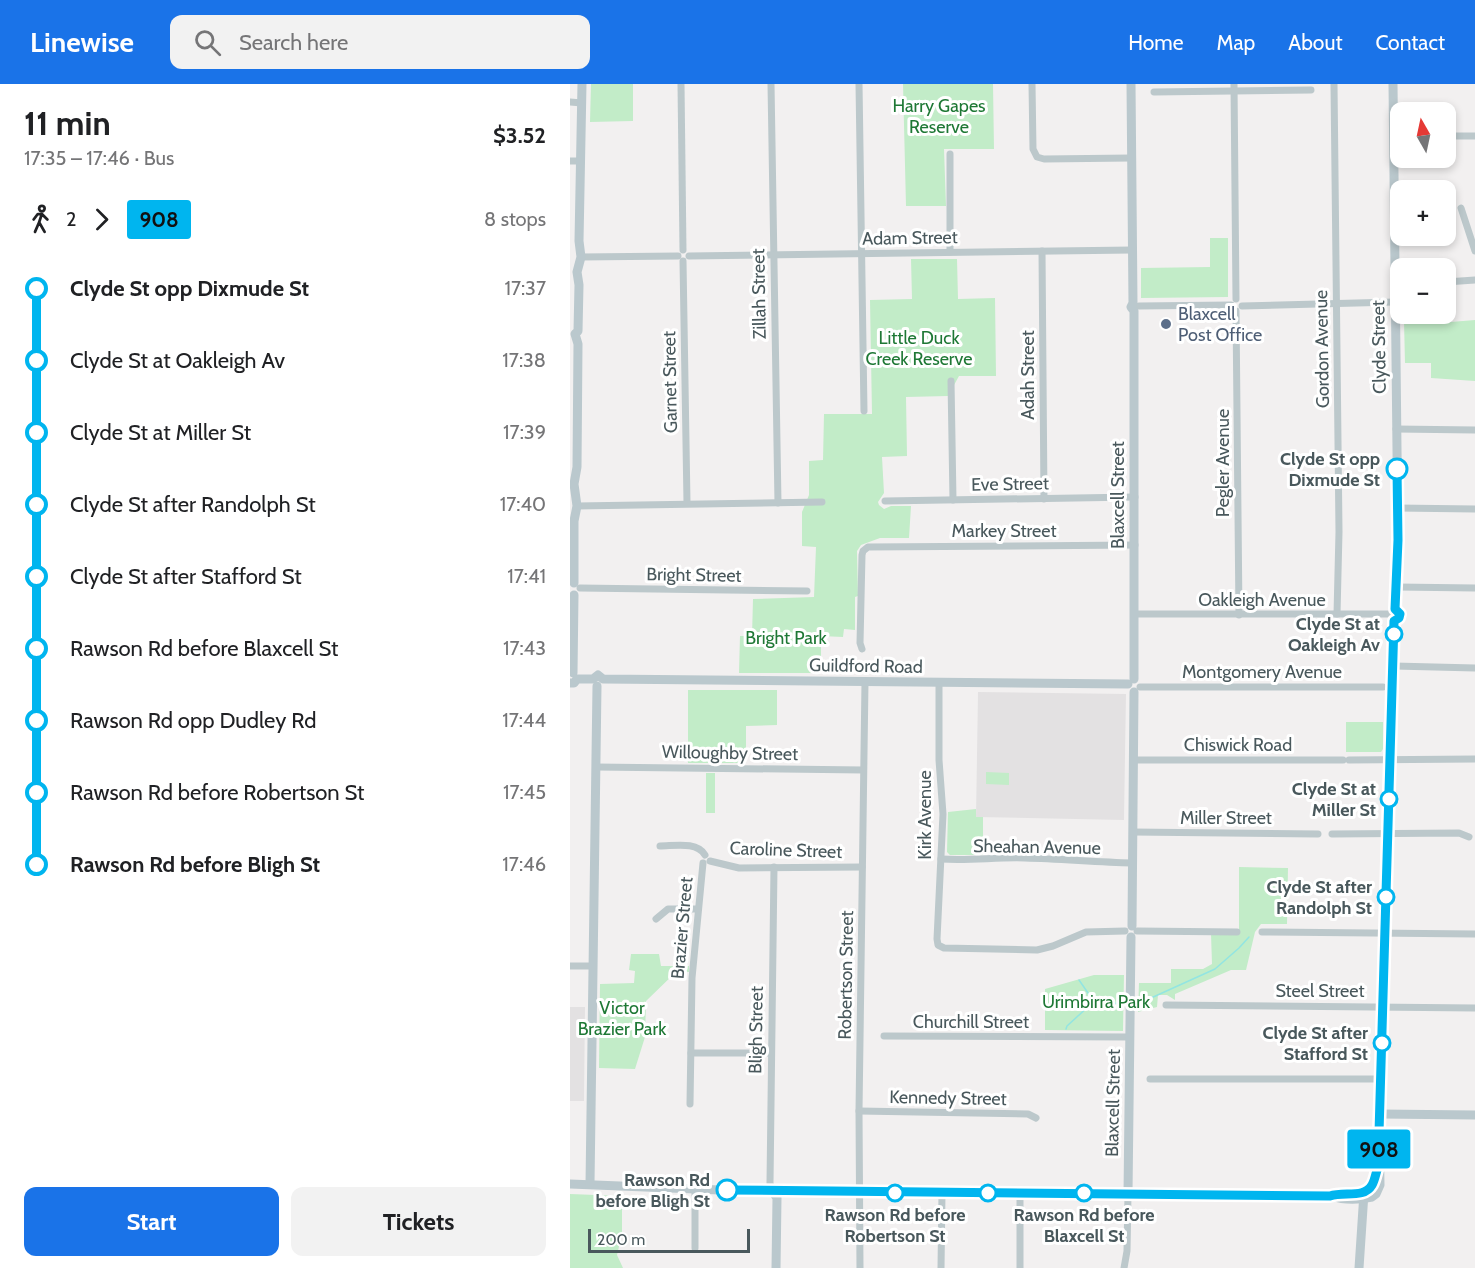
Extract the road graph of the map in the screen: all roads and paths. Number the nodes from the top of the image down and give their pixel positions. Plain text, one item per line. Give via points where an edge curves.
1 (582, 84) edge
2 (681, 84) edge
3 (771, 84) edge
4 (860, 84) edge
5 (1032, 84) edge
6 (1131, 84) edge
7 (1334, 84) edge
8 (1393, 84) edge
9 (1234, 88) edge
10 (1311, 90) dead end
11 (1154, 92) dead end
12 (570, 102) edge
13 (1394, 102) edge
14 (582, 103) junction
15 (1456, 136) edge
16 (1475, 136) edge
17 (950, 154) dead end
18 (1131, 158) junction
19 (570, 160) edge
20 (580, 161) junction
21 (1397, 168) edge
22 (1461, 208) dead end
23 (1132, 250) junction
24 (1042, 251) junction
25 (1475, 251) edge
26 (950, 252) junction
27 (862, 253) junction
28 (683, 255) junction
29 (774, 255) junction
30 (581, 257) junction
31 (1398, 258) edge
32 (573, 272) edge
33 (1475, 280) edge
34 (1456, 281) edge
35 (1390, 302) edge
36 (1337, 303) junction
37 (1236, 305) junction
38 (1136, 307) junction
39 (1395, 324) edge
40 (574, 378) edge
41 (951, 381) dead end
42 (864, 411) dead end
43 (1396, 429) junction
44 (1475, 430) edge
45 (572, 484) edge
46 (1135, 497) junction
47 (1044, 499) junction
48 (953, 500) junction
49 (885, 501) dead end
50 (822, 502) dead end
51 (687, 503) junction
52 (778, 503) junction
53 (577, 506) junction
54 (1397, 508) junction
55 (1475, 509) edge
56 (1135, 545) junction
57 (1397, 587) junction
58 (1475, 588) edge
59 (574, 589) edge
60 (807, 591) dead end
61 (1136, 614) junction
62 (1337, 614) junction
63 (1392, 614) junction
64 (1239, 615) junction
65 (862, 649) dead end
66 (1394, 666) junction
67 (1475, 668) edge
68 (572, 677) edge
69 (598, 681) junction
70 (865, 682) junction
71 (939, 683) junction
72 (1134, 686) junction
73 (1383, 687) dead end
74 (1390, 759) junction
75 (1475, 759) edge
76 (1134, 760) junction
77 (596, 767) junction
78 (863, 770) junction
79 (1133, 832) junction
80 (1388, 833) junction
81 (1318, 834) dead end
82 (1332, 834) dead end
83 (1469, 837) dead end
84 (660, 846) dead end
85 (706, 859) junction
86 (940, 859) junction
87 (1132, 863) junction
88 (774, 867) junction
89 (862, 867) junction
90 (698, 909) junction
91 (656, 918) dead end
92 (1131, 931) junction
93 (1237, 932) dead end
94 (1262, 932) dead end
95 (1385, 933) junction
96 (1475, 934) edge
97 (570, 966) edge
98 (593, 966) junction
99 (1166, 1005) dead end
100 (1383, 1006) junction
101 (1475, 1008) edge
102 (884, 1036) dead end
103 (1130, 1037) junction
104 (692, 1053) junction
105 (771, 1053) junction
106 (1150, 1079) dead end
107 (1380, 1080) junction
108 (690, 1104) dead end
109 (859, 1111) junction
110 (1380, 1114) junction
111 (1475, 1115) edge
112 (1036, 1118) dead end
113 (590, 1184) junction
114 (570, 1187) edge
115 (640, 1188) junction
116 (696, 1190) junction
117 (621, 1191) junction
118 (773, 1192) junction
119 (860, 1192) junction
120 (942, 1193) junction
121 (1020, 1193) junction
122 (1128, 1194) junction
123 (1361, 1196) junction
124 (695, 1248) dead end
125 (776, 1268) edge
126 (860, 1268) edge
127 (942, 1268) edge
128 (1020, 1268) edge
129 (1124, 1268) edge
130 (1359, 1268) edge

1 - 14 street
2 - 28 street, Garnet Street
3 - 29 street, Zillah Street
4 - 27 street
5 - 18 street via 1033,149 1037,157
6 - 18 street, Blaxcell Street
7 - 36 street, Gordon Avenue
8 - 13 street, Clyde Street
9 - 10 street
9 - 11 street
9 - 37 street, Pegler Avenue
12 - 14 street
14 - 20 street
15 - 16 street
17 - 26 street
18 - 23 street, Blaxcell Street
19 - 20 street
20 - 30 street
21 - 31 street, Clyde Street
22 - 25 street
23 - 24 street, Adam Street
23 - 38 street, Blaxcell Street
24 - 26 street, Adam Street
24 - 47 street, Adah Street
26 - 27 street, Adam Street
27 - 29 street, Adam Street
27 - 42 street
28 - 29 street, Adam Street
28 - 30 street, Adam Street
28 - 51 street, Garnet Street
29 - 52 street, Zillah Street
30 - 32 street
32 - 40 street via 579,285
33 - 34 street
35 - 36 street
36 - 37 street
36 - 62 street, Gordon Avenue
37 - 38 street
37 - 64 street, Pegler Avenue
38 - 46 street, Blaxcell Street
39 - 43 street, Clyde Street
40 - 45 street via 577,467
41 - 48 street
43 - 44 street
43 - 54 street, Clyde Street
45 - 53 street
46 - 47 street, Eve Street
46 - 56 street, Blaxcell Street
47 - 48 street, Eve Street
48 - 49 street, Eve Street
50 - 52 street
51 - 52 street
51 - 53 street
53 - 59 street
54 - 55 street
54 - 57 street, Clyde Street
56 - 61 street, Blaxcell Street
56 - 65 street, Markey Street via 872,546 862,555
57 - 58 street
57 - 63 street, Clyde Street
59 - 60 street, Bright Street
59 - 68 street
61 - 64 street, Oakleigh Avenue
61 - 72 street, Blaxcell Street
62 - 63 street, Oakleigh Avenue
62 - 64 street, Oakleigh Avenue
63 - 66 street, Clyde Street
66 - 67 street
66 - 74 street, Clyde Street
68 - 69 street, Guildford Road
69 - 70 street, Guildford Road
69 - 77 street
70 - 71 street, Guildford Road
70 - 78 street, Robertson Street
71 - 72 street, Guildford Road
71 - 86 street, Kirk Avenue via 943,814
72 - 73 street, Montgomery Avenue
72 - 76 street, Blaxcell Street
74 - 75 street, Chiswick Road
74 - 76 street, Chiswick Road
74 - 80 street, Clyde Street
76 - 79 street, Blaxcell Street
77 - 78 street, Willoughby Street
77 - 98 street
78 - 89 street, Robertson Street
79 - 81 street, Miller Street
79 - 87 street, Blaxcell Street
80 - 82 street
80 - 83 street via 1459,833
80 - 95 street, Clyde Street
84 - 85 street, Caroline Street via 696,846
85 - 88 street, Caroline Street via 735,867
85 - 90 street, Brazier Street
86 - 87 street, Sheahan Avenue
86 - 92 street, Kirk Avenue via 936,939 945,948 1037,950 1086,932
87 - 92 street, Blaxcell Street
88 - 89 street, Caroline Street
88 - 105 street, Bligh Street
89 - 109 street, Robertson Street
90 - 91 street via 668,909
90 - 104 street, Brazier Street via 692,978
92 - 93 street
92 - 103 street, Blaxcell Street
94 - 95 street
95 - 96 street
95 - 100 street, Clyde Street
97 - 98 street
98 - 113 street
99 - 100 street, Steel Street
100 - 101 street, Steel Street
100 - 107 street, Clyde Street
102 - 103 street, Churchill Street
103 - 122 street, Blaxcell Street
104 - 105 street
104 - 108 street, Brazier Street
105 - 118 street, Bligh Street
106 - 107 street
107 - 110 street, Clyde Street
109 - 112 street, Kennedy Street via 1028,1114
109 - 119 street, Robertson Street
110 - 111 street
110 - 123 street, Clyde Street via 1378,1167 1371,1186
113 - 114 street
113 - 115 street
113 - 117 street
114 - 117 street
115 - 116 street
115 - 117 street
116 - 118 street
116 - 124 street
118 - 119 street
118 - 125 street via 777,1198
119 - 120 street
119 - 126 street, Robertson Street
120 - 121 street
120 - 127 street
121 - 122 street
121 - 128 street
122 - 123 street
122 - 129 street, Blaxcell Street
123 - 130 street

